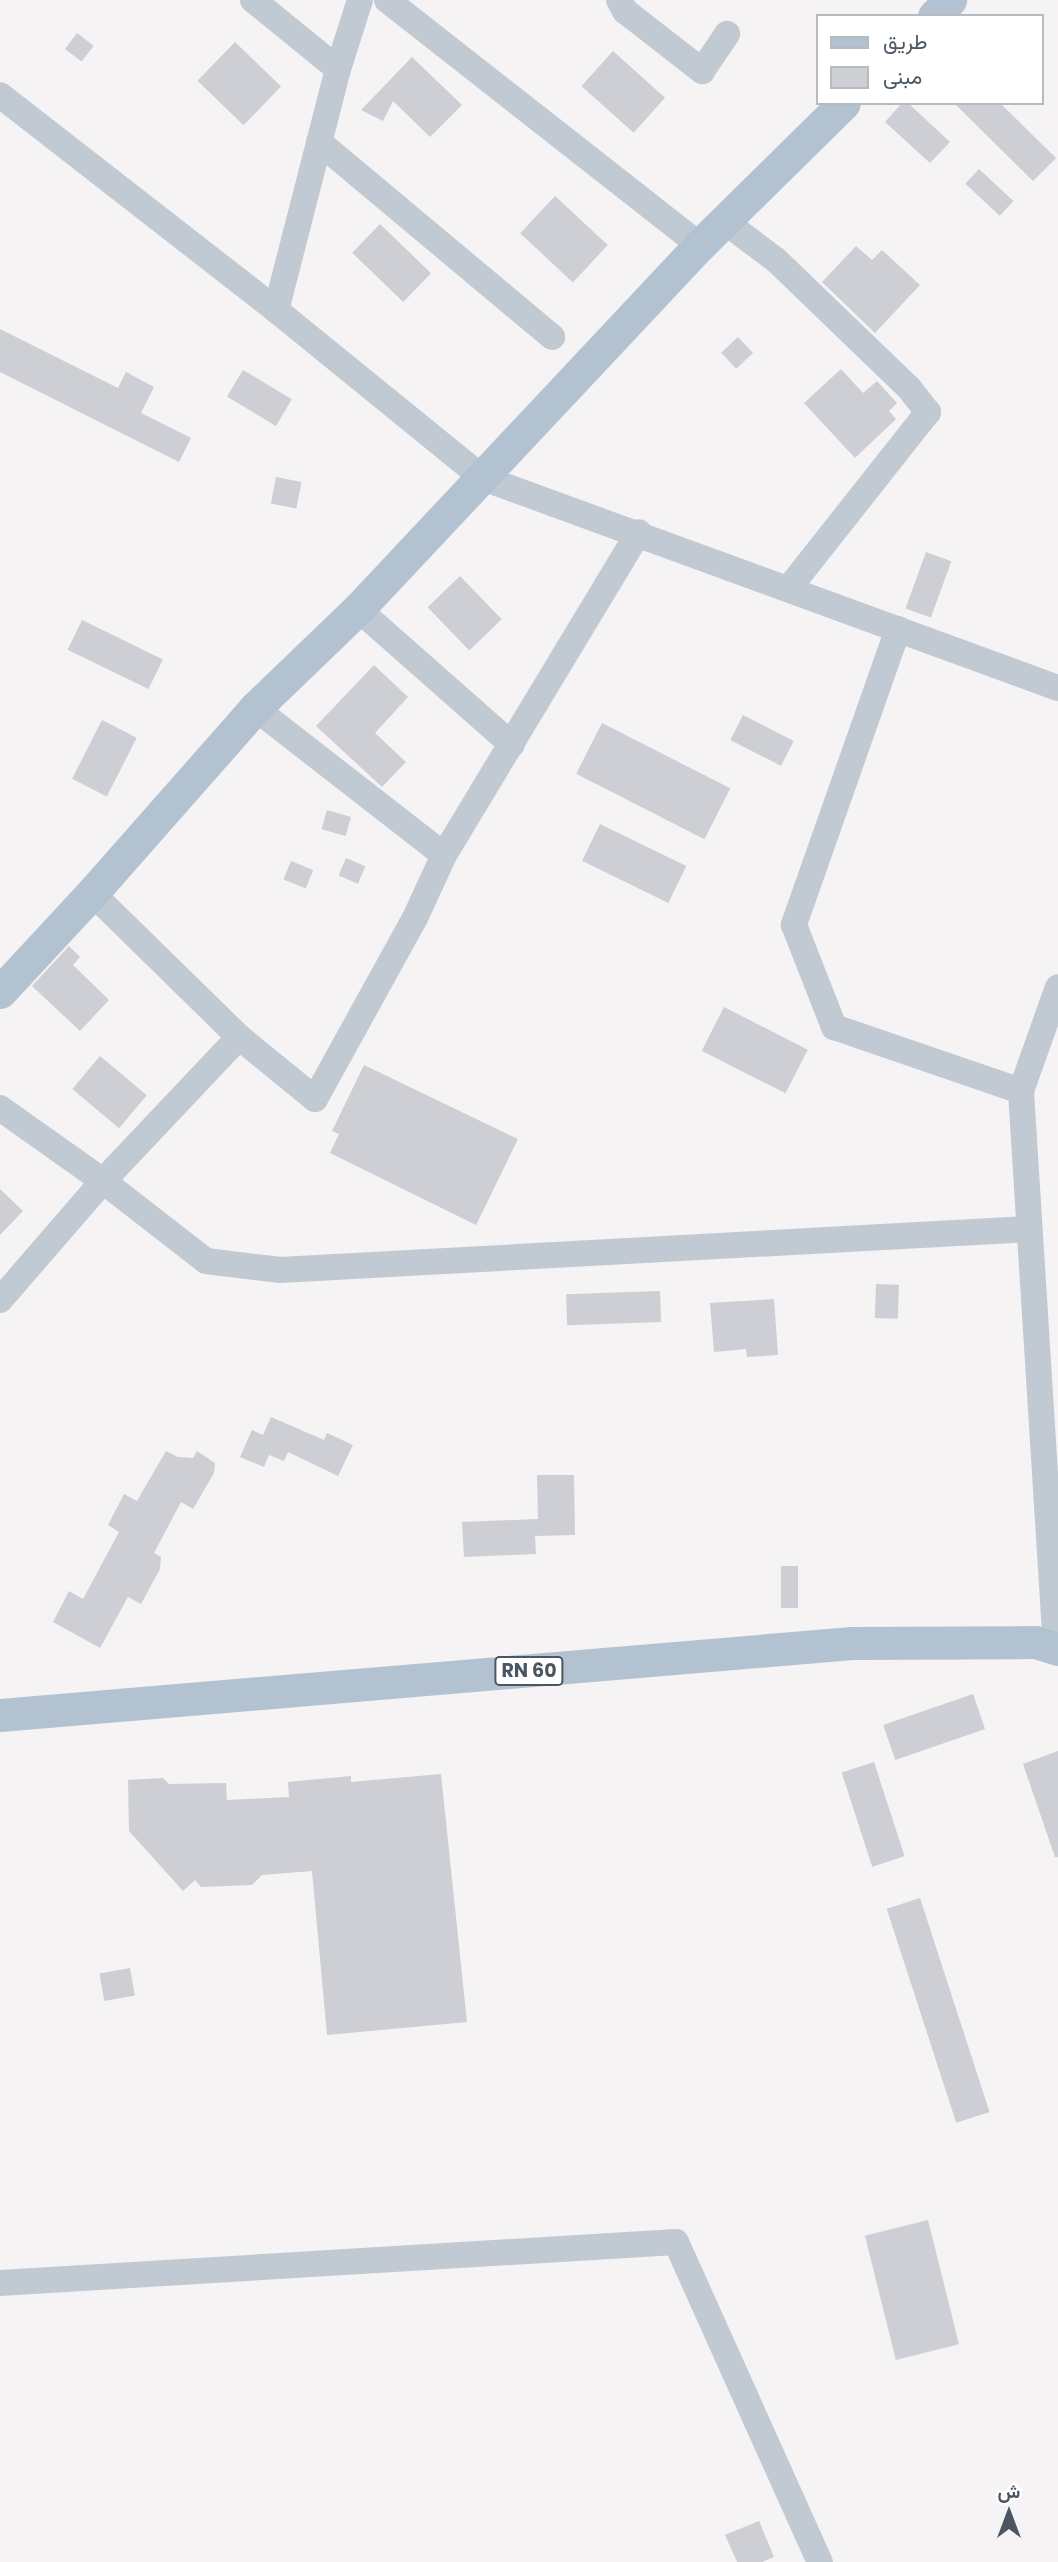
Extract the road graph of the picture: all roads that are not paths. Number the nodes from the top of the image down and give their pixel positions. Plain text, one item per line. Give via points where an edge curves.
1 (253, 0) edge
2 (360, 0) edge
3 (387, 0) edge
4 (619, 0) edge
5 (950, 0) edge
6 (936, 14) edge
7 (727, 34) dead end
8 (338, 69) junction
9 (0, 95) edge
10 (842, 105) edge
11 (319, 142) junction
12 (724, 220) junction
13 (700, 245) junction
14 (276, 310) junction
15 (552, 337) dead end
16 (483, 478) junction
17 (639, 533) junction
18 (789, 588) junction
19 (358, 609) junction
20 (898, 629) junction
21 (1058, 688) edge
22 (255, 708) junction
23 (512, 745) junction
24 (444, 855) junction
25 (92, 893) junction
26 (1058, 987) edge
27 (0, 992) edge
28 (239, 1037) junction
29 (1021, 1091) junction
30 (0, 1108) edge
31 (103, 1181) junction
32 (1029, 1229) junction
33 (0, 1300) edge
34 (1057, 1649) edge
35 (0, 1715) edge
36 (0, 2283) edge
37 (820, 2562) edge

1 - 8 street
2 - 8 street
3 - 13 street
4 - 7 street via 625,10 702,71
5 - 6 main road
8 - 11 street
9 - 14 street
10 - 12 main road
11 - 14 street
11 - 15 street
12 - 13 main road
12 - 18 street via 776,260 909,388 928,412
13 - 16 main road
14 - 16 street
16 - 17 street
16 - 19 main road
17 - 18 street
17 - 23 street
18 - 20 street
19 - 22 main road
19 - 23 street
20 - 21 street
20 - 29 street via 794,925 834,1027
22 - 24 street
22 - 25 main road
23 - 24 street
24 - 28 street via 415,918 316,1099
25 - 27 main road
25 - 28 street
26 - 29 street
28 - 31 street
29 - 32 street
30 - 31 street
31 - 32 street via 206,1261 280,1270
31 - 33 street
32 - 34 street
34 - 35 main road, RN 60 via 1035,1642 852,1643
36 - 37 street via 676,2242

